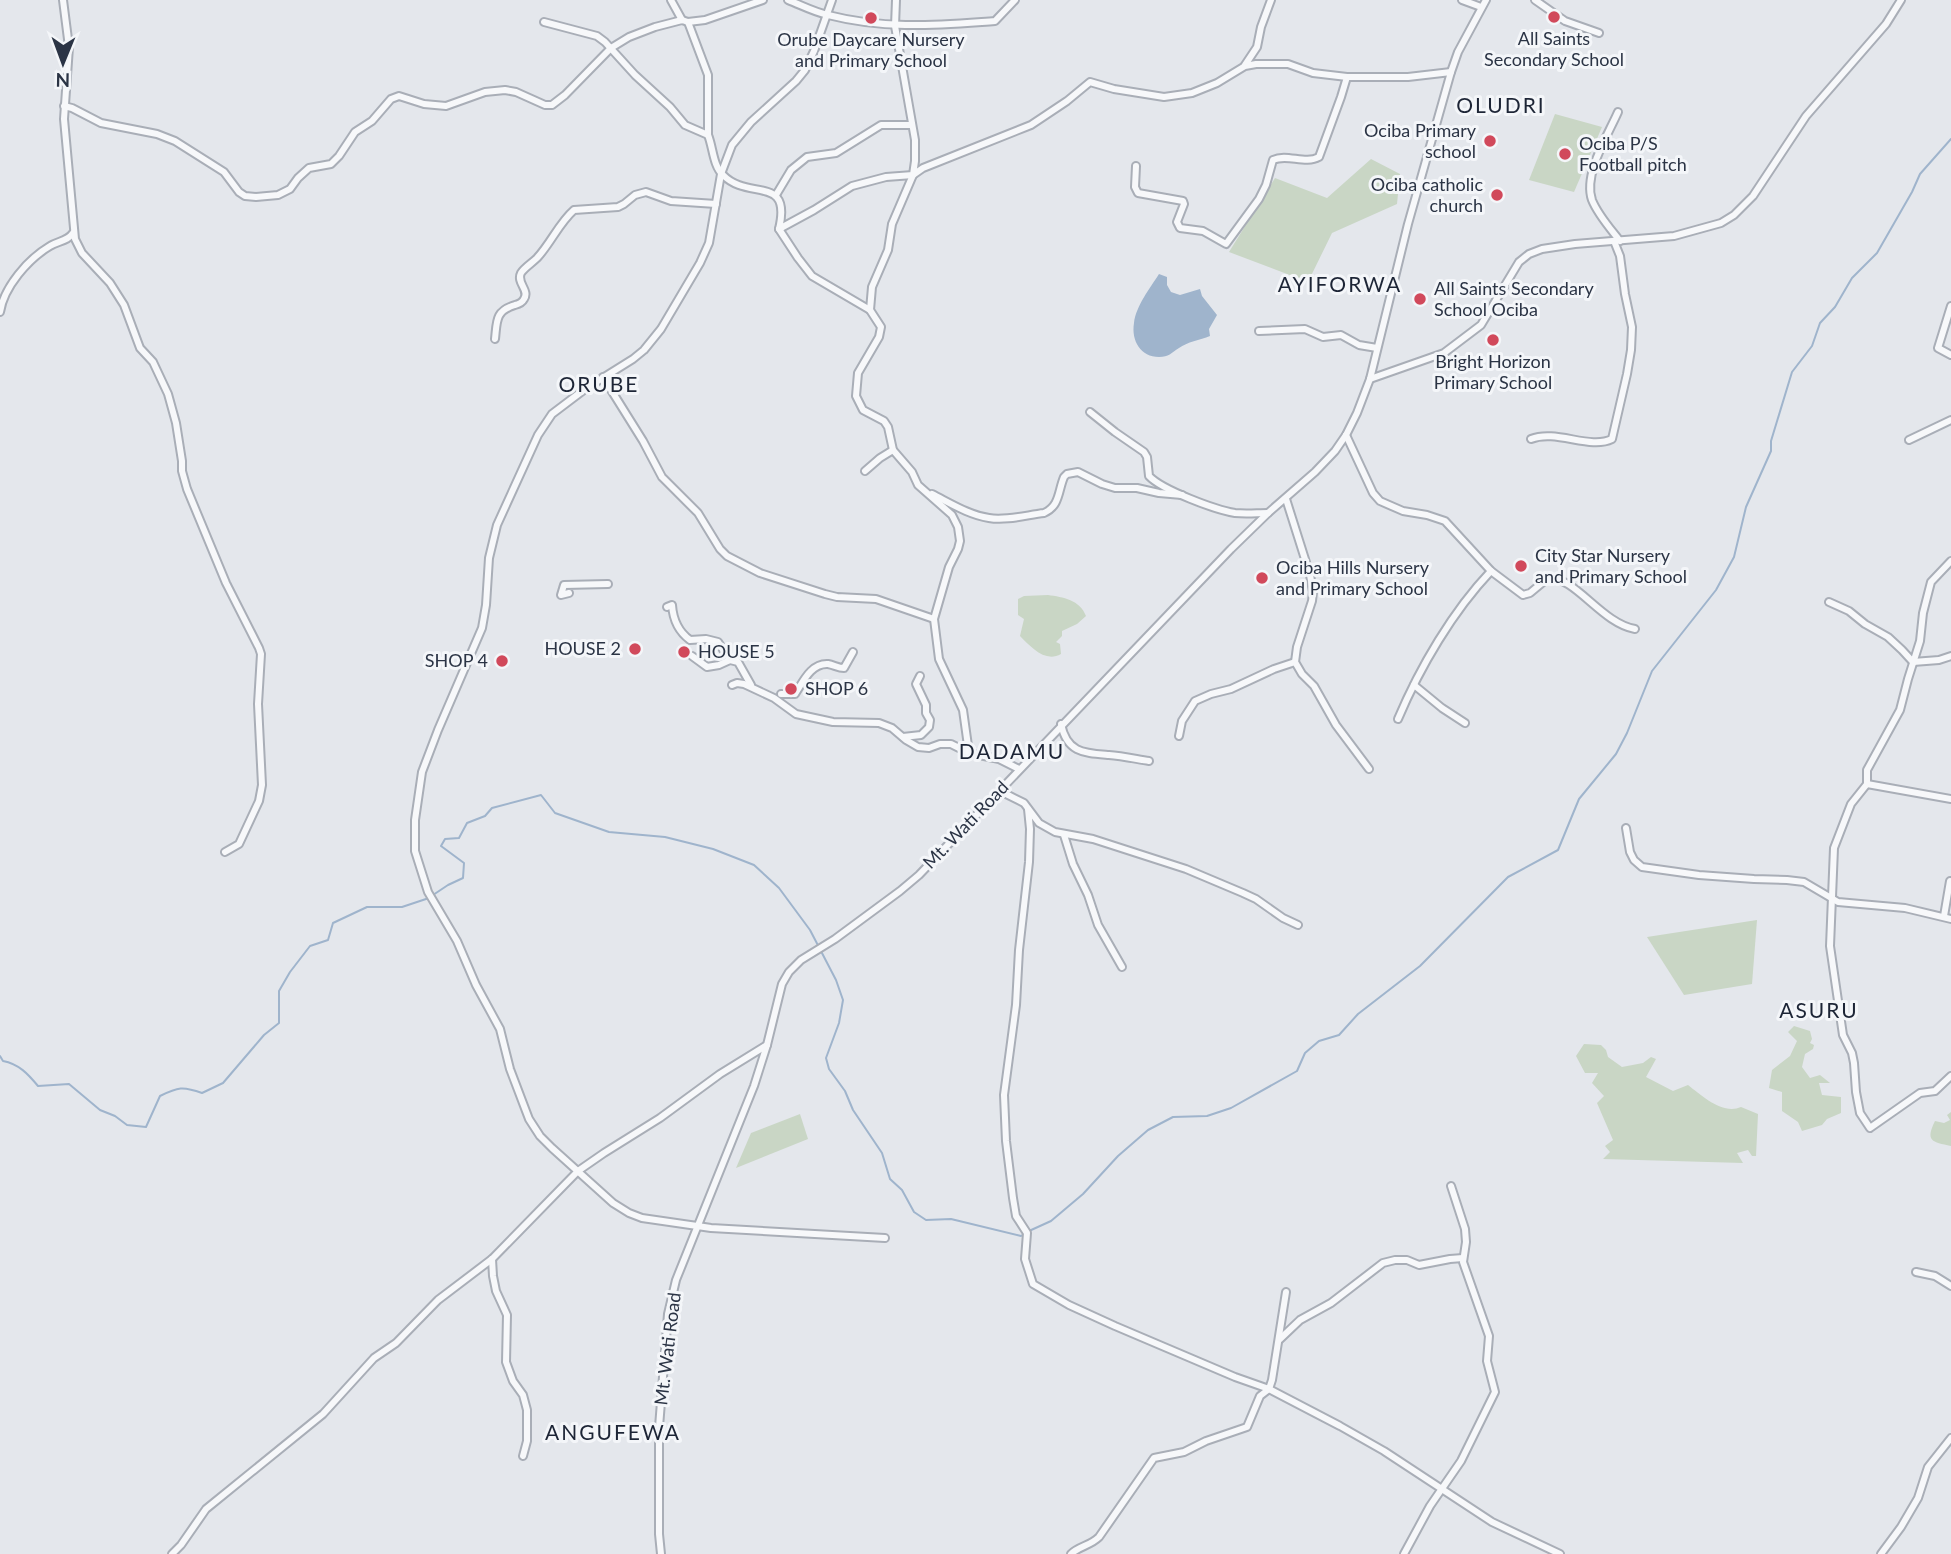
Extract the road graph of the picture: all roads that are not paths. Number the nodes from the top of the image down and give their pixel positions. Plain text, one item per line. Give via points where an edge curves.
1 (63, 0) edge
2 (671, 0) edge
3 (762, 0) edge
4 (788, 0) edge
5 (832, 0) edge
6 (896, 0) edge
7 (1015, 0) edge
8 (1272, 0) edge
9 (1462, 0) edge
10 (1486, 0) edge
11 (1535, 0) edge
12 (1901, 0) edge
13 (1481, 7) junction
14 (826, 15) junction
15 (685, 21) junction
16 (544, 22) dead end
17 (895, 26) junction
18 (1599, 33) dead end
19 (611, 48) junction
20 (1245, 66) junction
21 (1451, 72) junction
22 (1346, 77) junction
23 (64, 106) junction
24 (1618, 112) dead end
25 (912, 125) junction
26 (708, 135) junction
27 (915, 161) junction
28 (1136, 166) dead end
29 (923, 168) junction
30 (721, 174) junction
31 (913, 175) junction
32 (776, 195) junction
33 (716, 204) junction
34 (779, 229) junction
35 (74, 233) junction
36 (1617, 241) junction
37 (1951, 306) edge
38 (870, 310) junction
39 (0, 312) edge
40 (1259, 331) dead end
41 (495, 339) dead end
42 (1377, 348) junction
43 (1951, 355) edge
44 (603, 377) junction
45 (1370, 379) junction
46 (1090, 412) dead end
47 (1951, 419) edge
48 (1346, 435) junction
49 (1531, 439) dead end
50 (1909, 440) dead end
51 (893, 450) junction
52 (865, 471) dead end
53 (922, 489) junction
54 (1182, 495) junction
55 (1286, 499) junction
56 (1268, 513) junction
57 (1951, 561) edge
58 (1491, 571) junction
59 (608, 584) dead end
60 (569, 593) dead end
61 (1829, 602) dead end
62 (667, 607) dead end
63 (934, 619) junction
64 (1635, 629) dead end
65 (853, 652) dead end
66 (692, 656) dead end
67 (1951, 656) edge
68 (730, 660) junction
69 (1295, 662) junction
70 (1913, 662) junction
71 (920, 676) dead end
72 (732, 685) dead end
73 (1414, 685) junction
74 (787, 688) dead end
75 (770, 696) junction
76 (779, 697) junction
77 (1398, 719) dead end
78 (1465, 723) dead end
79 (1061, 724) junction
80 (1180, 736) dead end
81 (903, 737) junction
82 (969, 753) junction
83 (1149, 761) dead end
84 (1019, 769) junction
85 (1369, 769) dead end
86 (1867, 784) junction
87 (1000, 791) junction
88 (1951, 799) edge
89 (1028, 809) junction
90 (1626, 828) dead end
91 (1064, 835) junction
92 (225, 852) dead end
93 (1950, 881) edge
94 (1831, 899) junction
95 (1948, 918) edge
96 (1298, 925) dead end
97 (1122, 967) dead end
98 (767, 1045) junction
99 (1951, 1076) edge
100 (578, 1171) junction
101 (1451, 1186) dead end
102 (699, 1226) junction
103 (885, 1238) dead end
104 (1464, 1258) junction
105 (492, 1259) junction
106 (1916, 1272) dead end
107 (1951, 1286) edge
108 (1286, 1292) dead end
109 (1278, 1341) junction
110 (1269, 1389) junction
111 (1951, 1438) edge
112 (523, 1457) dead end
113 (1442, 1490) junction
114 (172, 1554) edge
115 (661, 1554) edge
116 (1070, 1554) edge
117 (1404, 1554) edge
118 (1560, 1554) edge
119 (1881, 1554) edge

1 - 23 street via 69,47
2 - 15 street
3 - 15 street via 705,20
4 - 14 street
5 - 14 street
6 - 17 street
7 - 17 street via 995,21
8 - 20 street via 1257,47
9 - 13 street
10 - 13 street, Mt. Wati Road
11 - 18 street via 1565,21
12 - 36 street via 1886,24 1806,116 1753,196 1734,215 1674,236
13 - 21 street, Mt. Wati Road
14 - 17 street
14 - 30 street via 804,69 741,132
15 - 19 street via 636,33
15 - 26 street via 708,75
16 - 19 street via 589,33
17 - 25 street
19 - 23 street via 552,105 505,90 446,106 399,96 391,99 355,132 331,164 310,168 285,192 268,196 239,192 224,172 166,137 101,123
19 - 26 street via 685,125
20 - 22 street via 1288,64
20 - 29 street via 1217,83 1164,97 1090,82 1031,125
21 - 22 street
21 - 42 street, Mt. Wati Road
22 - 28 street via 1319,157 1273,160 1259,199 1226,244 1203,232 1180,229 1177,222 1183,201 1138,193
23 - 35 street
24 - 36 street via 1592,173 1591,197
25 - 27 street
25 - 32 street via 881,125 836,153 807,157 791,170
26 - 30 street
27 - 29 street
27 - 31 street
29 - 31 street
30 - 32 street via 736,184
30 - 33 street
31 - 34 street via 852,186
31 - 38 street via 874,281
32 - 34 street via 782,211
33 - 41 street via 671,201 646,192 618,207 574,210 521,273 524,299 502,310
33 - 44 street via 701,263 661,329 644,351
34 - 38 street via 812,276
35 - 39 street via 41,251 20,273
35 - 92 street via 77,246 124,305 140,348 153,362 168,394 187,489 261,654 261,793 239,844
36 - 45 street via 1529,254 1518,262 1473,333 1444,353
36 - 49 street via 1632,327 1612,439 1544,435
37 - 43 street via 1938,348
38 - 51 street via 881,327 858,373 856,396 863,410 888,426
40 - 42 street via 1305,329
42 - 45 street, Mt. Wati Road
44 - 63 street via 662,477 698,513 727,556 760,573 825,594 876,599
44 - 100 street via 552,414 543,426 497,525 482,628 425,762 415,820 415,851 423,877 500,1030 529,1119 540,1136
45 - 48 street, Mt. Wati Road
46 - 54 street via 1144,452 1152,480
47 - 50 street
48 - 55 street, Mt. Wati Road
48 - 58 street via 1380,501 1445,521
51 - 52 street
51 - 53 street
53 - 54 street via 996,519 1049,511 1064,477 1072,472 1115,488
53 - 63 street via 956,521 959,533 958,549
54 - 56 street via 1234,513
55 - 56 street, Mt. Wati Road
55 - 69 street via 1313,592
56 - 79 street, Mt. Wati Road
57 - 70 street via 1931,582
58 - 64 street via 1523,595 1555,578 1602,613
58 - 73 street via 1443,635
59 - 60 street via 564,584 561,595
61 - 70 street via 1888,637
62 - 68 street via 672,605 683,635 690,640 718,642
63 - 82 street via 939,659 963,710
65 - 76 street via 844,668 818,665 795,694
66 - 68 street via 707,667
67 - 70 street
68 - 75 street via 741,665 751,685
69 - 80 street via 1195,701 1182,721
69 - 85 street
70 - 86 street via 1900,710 1867,770
71 - 81 street via 916,684 929,727 921,735
72 - 75 street via 740,682
73 - 77 street
73 - 78 street
74 - 76 street
75 - 76 street
76 - 81 street via 796,714 833,722 879,723
79 - 83 street via 1066,741 1081,752
79 - 84 street, Mt. Wati Road
81 - 82 street via 918,747 951,744
82 - 84 street
84 - 87 street, Mt. Wati Road
86 - 88 street
86 - 94 street via 1851,804 1834,848
87 - 89 street
87 - 98 street, Mt. Wati Road via 900,891 789,972
89 - 91 street via 1039,824
89 - 110 street via 1029,862 1004,1095 1013,1198 1016,1216 1027,1233 1025,1259 1033,1284 1115,1326
90 - 94 street via 1630,852 1642,867 1804,882
91 - 96 street via 1093,839 1186,869 1243,893
91 - 97 street via 1094,916
93 - 95 street
94 - 95 street
94 - 99 street via 1832,963 1843,1035 1852,1053 1864,1120 1870,1128 1920,1093 1935,1091
98 - 100 street
98 - 102 street, Mt. Wati Road
100 - 102 street via 629,1213
100 - 105 street
101 - 104 street via 1465,1229
102 - 103 street
102 - 115 street, Mt. Wati Road via 676,1280 667,1328 659,1427
104 - 109 street via 1419,1265 1407,1260 1383,1262 1331,1303 1300,1320
104 - 113 street via 1489,1336 1487,1361 1495,1392
105 - 112 street via 496,1290 507,1315 506,1362 527,1410
105 - 114 street via 374,1357 323,1414 215,1500
106 - 107 street
108 - 109 street
109 - 110 street
110 - 113 street via 1373,1445
110 - 116 street via 1260,1396 1247,1427 1184,1452 1154,1458 1095,1541
111 - 119 street via 1928,1467 1918,1497
113 - 117 street
113 - 118 street via 1492,1522

